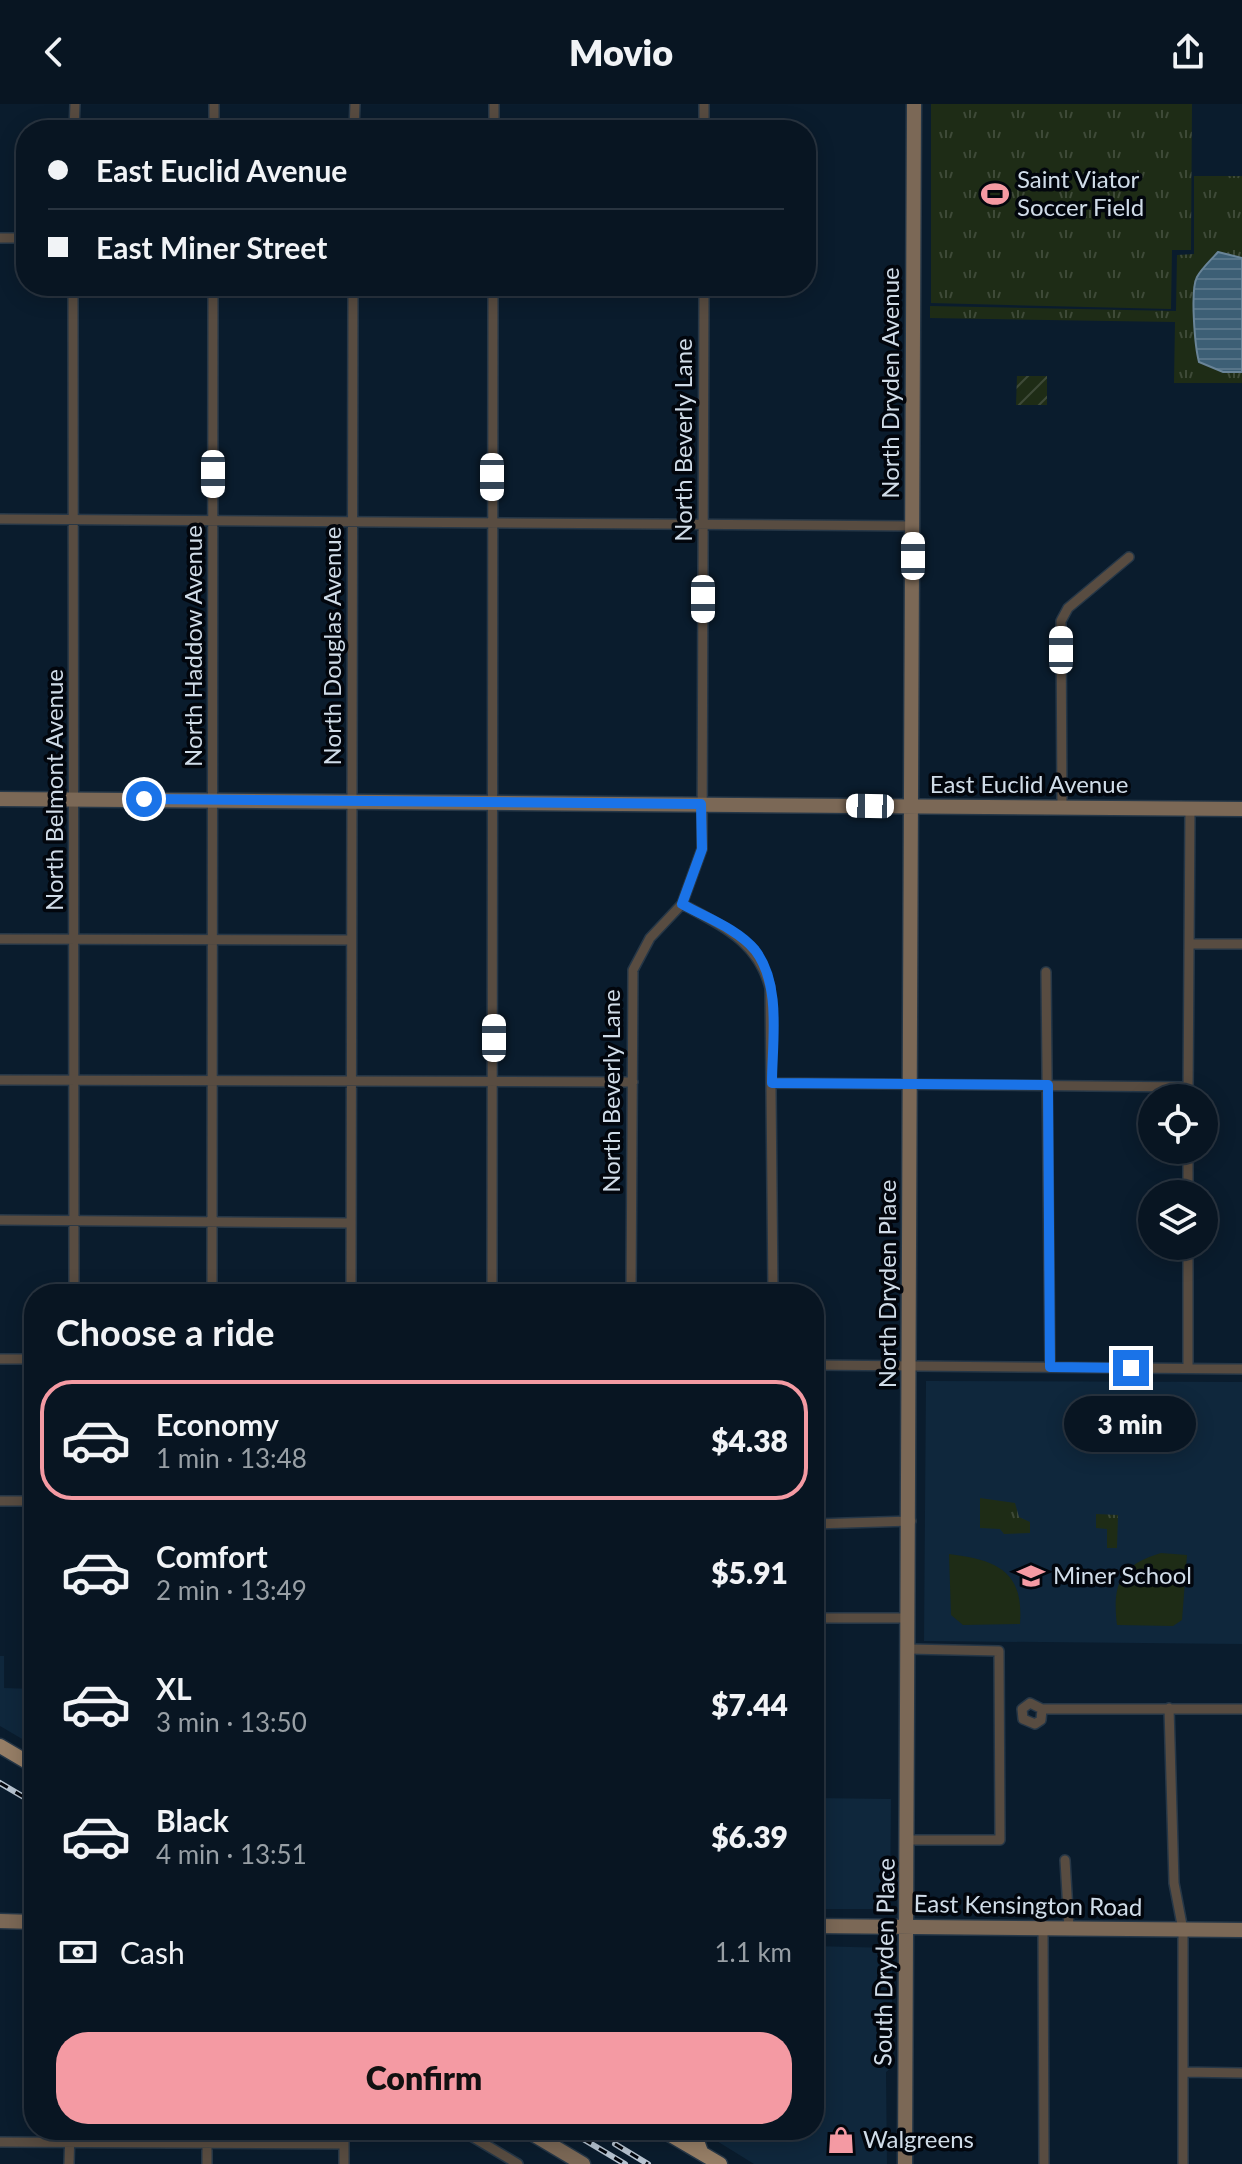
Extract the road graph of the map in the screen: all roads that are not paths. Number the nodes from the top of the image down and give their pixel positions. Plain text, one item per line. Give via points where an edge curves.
1 (914, 104) edge
2 (73, 296) edge
3 (213, 296) edge
4 (353, 296) edge
5 (493, 296) edge
6 (704, 296) edge
7 (0, 519) edge
8 (72, 519) junction
9 (213, 520) junction
10 (352, 521) junction
11 (492, 522) junction
12 (703, 524) junction
13 (913, 526) junction
14 (1129, 557) dead end
15 (0, 799) edge
16 (76, 799) junction
17 (214, 800) junction
18 (351, 800) junction
19 (493, 801) junction
20 (701, 804) junction
21 (913, 807) junction
22 (1062, 807) junction
23 (1190, 808) junction
24 (1242, 809) edge
25 (682, 904) junction
26 (0, 939) edge
27 (76, 939) junction
28 (214, 939) junction
29 (350, 940) junction
30 (1190, 944) junction
31 (1242, 944) edge
32 (1046, 972) dead end
33 (0, 1080) edge
34 (73, 1080) junction
35 (213, 1081) junction
36 (350, 1081) junction
37 (494, 1082) junction
38 (633, 1082) junction
39 (772, 1083) junction
40 (910, 1084) junction
41 (1188, 1084) edge
42 (1048, 1085) junction
43 (1138, 1086) edge
44 (0, 1220) edge
45 (73, 1221) junction
46 (211, 1222) junction
47 (350, 1223) junction
48 (1188, 1260) edge
49 (74, 1284) edge
50 (212, 1284) edge
51 (351, 1284) edge
52 (492, 1284) edge
53 (631, 1284) edge
54 (773, 1284) edge
55 (0, 1359) edge
56 (24, 1359) edge
57 (824, 1365) edge
58 (910, 1366) junction
59 (1050, 1367) junction
60 (1188, 1368) junction
61 (1242, 1369) edge
62 (0, 1501) edge
63 (24, 1501) edge
64 (911, 1521) junction
65 (824, 1524) edge
66 (824, 1618) edge
67 (909, 1618) junction
68 (909, 1649) junction
69 (1169, 1708) junction
70 (1042, 1709) dead end
71 (1242, 1709) edge
72 (0, 1746) edge
73 (24, 1760) edge
74 (908, 1761) joint
75 (908, 1840) junction
76 (1065, 1860) dead end
77 (0, 1921) edge
78 (24, 1922) edge
79 (824, 1926) edge
80 (907, 1927) junction
81 (1043, 1928) junction
82 (1069, 1928) junction
83 (1183, 1930) junction
84 (1242, 1930) edge
85 (1184, 2072) junction
86 (1242, 2073) edge
87 (344, 2140) edge
88 (478, 2140) edge
89 (543, 2140) edge
90 (680, 2140) edge
91 (697, 2140) edge
92 (0, 2142) edge
93 (70, 2142) junction
94 (207, 2143) junction
95 (344, 2144) junction
96 (701, 2152) junction
97 (69, 2164) edge
98 (207, 2164) edge
99 (344, 2164) edge
100 (518, 2164) edge
101 (583, 2164) edge
102 (720, 2164) edge
103 (905, 2164) edge
104 (1044, 2164) edge
105 (1183, 2164) edge

1 - 13 street, North Dryden Avenue
2 - 8 street, North Belmont Avenue
3 - 9 street, North Haddow Avenue
4 - 10 street, North Douglas Avenue
5 - 11 street
6 - 12 street, North Beverly Lane
7 - 8 street
8 - 9 street
8 - 16 street, North Belmont Avenue
9 - 10 street
9 - 17 street, North Haddow Avenue
10 - 11 street
10 - 18 street, North Douglas Avenue
11 - 12 street
11 - 19 street
12 - 13 street
12 - 20 street, North Beverly Lane
13 - 21 street, North Dryden Avenue
14 - 22 street via 1068,608 1061,621
15 - 16 street, East Euclid Avenue
16 - 17 street, East Euclid Avenue
16 - 27 street, North Belmont Avenue
17 - 18 street, East Euclid Avenue
17 - 28 street, North Haddow Avenue
18 - 19 street, East Euclid Avenue
18 - 29 street, North Douglas Avenue
19 - 20 street, East Euclid Avenue
19 - 37 street
20 - 21 street, East Euclid Avenue
20 - 25 street, North Beverly Lane via 702,849
21 - 22 street, East Euclid Avenue
21 - 40 street, North Dryden Place
22 - 23 street, East Euclid Avenue
23 - 24 street, East Euclid Avenue
23 - 30 street
25 - 38 street, North Beverly Lane via 650,938 633,970
25 - 39 street via 744,941 767,973
26 - 27 street
27 - 28 street
27 - 34 street, North Belmont Avenue
28 - 29 street
28 - 35 street, North Haddow Avenue
29 - 36 street, North Douglas Avenue
30 - 31 street
30 - 41 street
32 - 42 street
33 - 34 street
34 - 35 street
34 - 45 street, North Belmont Avenue
35 - 36 street
35 - 46 street, North Haddow Avenue
36 - 37 street
36 - 47 street, North Douglas Avenue
37 - 38 street
37 - 52 street
38 - 53 street, North Beverly Lane
39 - 40 street
39 - 54 street
40 - 42 street
40 - 58 street, North Dryden Place
42 - 43 street
42 - 59 street
44 - 45 street
45 - 46 street
45 - 49 street, North Belmont Avenue
46 - 47 street
46 - 50 street, North Haddow Avenue
47 - 51 street, North Douglas Avenue
48 - 60 street
55 - 56 street
57 - 58 street
58 - 59 street
58 - 64 street, North Dryden Place
59 - 60 street
60 - 61 street
62 - 63 street
64 - 65 street
64 - 67 street, North Dryden Place
66 - 67 street
67 - 68 street, North Dryden Place
68 - 74 street, North Dryden Place
68 - 75 street via 999,1651 1000,1840
69 - 70 street
69 - 71 street
69 - 83 street via 1174,1883
72 - 73 main road
74 - 75 street, South Dryden Place
75 - 80 street, South Dryden Place
76 - 82 street
77 - 78 street
79 - 80 street, East Kensington Road
80 - 81 street, East Kensington Road
80 - 103 street, South Dryden Place
81 - 82 street, East Kensington Road
81 - 104 street
82 - 83 street, East Kensington Road
83 - 84 street, East Kensington Road
83 - 85 street
85 - 86 street
85 - 105 street
87 - 95 street
88 - 100 street
89 - 101 street
90 - 96 main road
91 - 96 main road
92 - 93 street
93 - 94 street
93 - 97 street
94 - 95 street
94 - 98 street
95 - 99 street
96 - 102 main road

